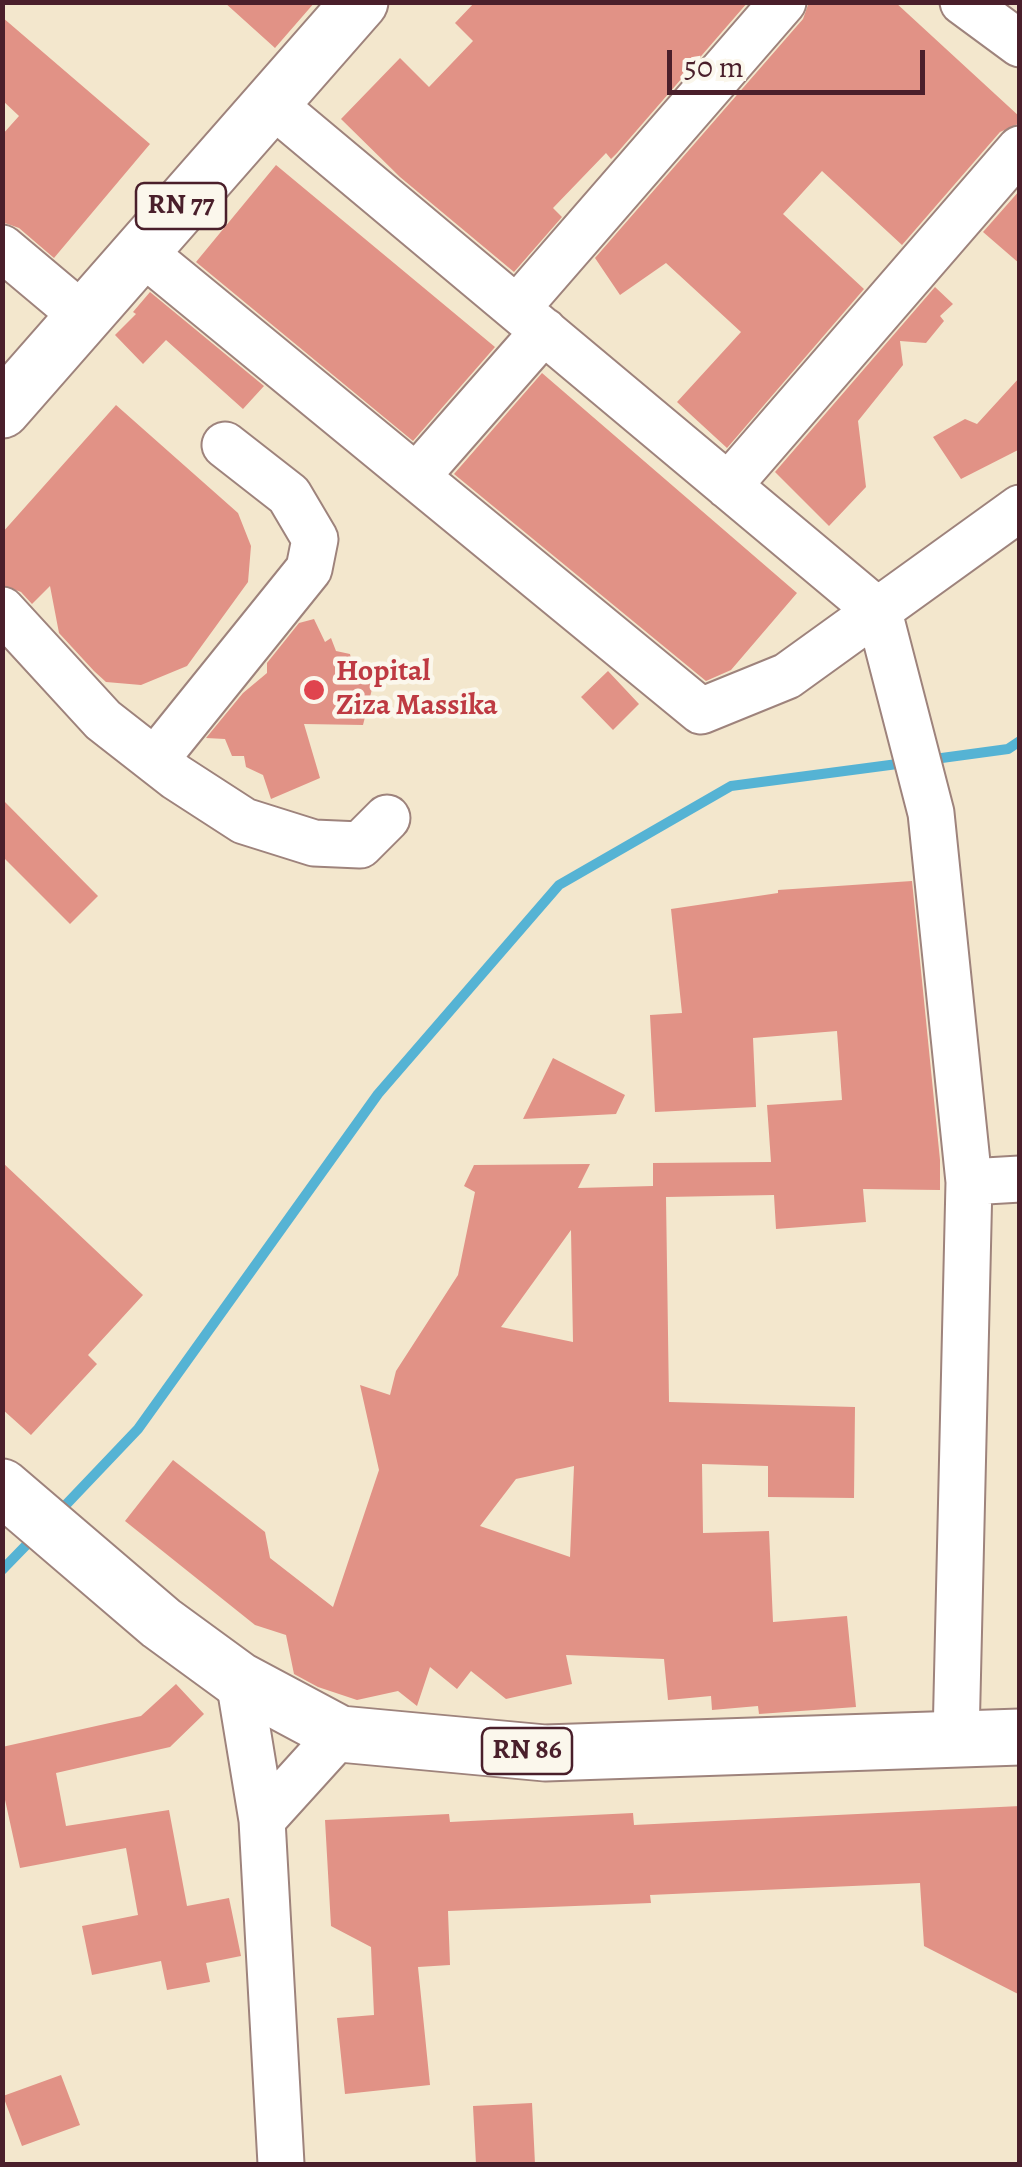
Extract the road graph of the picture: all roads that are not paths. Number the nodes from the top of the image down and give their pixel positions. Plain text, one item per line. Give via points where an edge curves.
1 (360, 2) edge
2 (783, 2) edge
3 (963, 2) edge
4 (1020, 44) edge
5 (272, 104) junction
6 (1020, 149) edge
7 (2, 248) edge
8 (141, 251) junction
9 (83, 316) junction
10 (530, 320) junction
11 (2, 410) edge
12 (225, 445) dead end
13 (416, 476) junction
14 (728, 486) junction
15 (1020, 508) edge
16 (2, 610) edge
17 (879, 612) junction
18 (155, 760) junction
19 (387, 818) dead end
20 (1020, 1180) edge
21 (969, 1182) junction
22 (17, 1500) edge
23 (239, 1680) junction
24 (340, 1734) junction
25 (1020, 1737) edge
26 (956, 1739) junction
27 (262, 1820) junction
28 (282, 2164) edge

1 - 5 main road, RN 77
2 - 10 street
3 - 4 street
5 - 8 main road, RN 77
5 - 10 street
6 - 14 street
7 - 9 street
8 - 9 main road, RN 77
8 - 13 street
9 - 11 main road, RN 77
10 - 13 street
10 - 14 street
12 - 18 street via 289,495 315,539 308,570
13 - 17 street via 702,710 787,676
14 - 17 street
15 - 17 street
16 - 18 street via 103,720
17 - 21 street via 932,814
18 - 19 street via 244,820 314,843 360,844
20 - 21 street
21 - 26 street
22 - 23 main road, RN 86
23 - 24 main road, RN 86
23 - 27 street
24 - 26 main road, RN 86 via 545,1753
24 - 27 street
25 - 26 main road, RN 86
27 - 28 street

